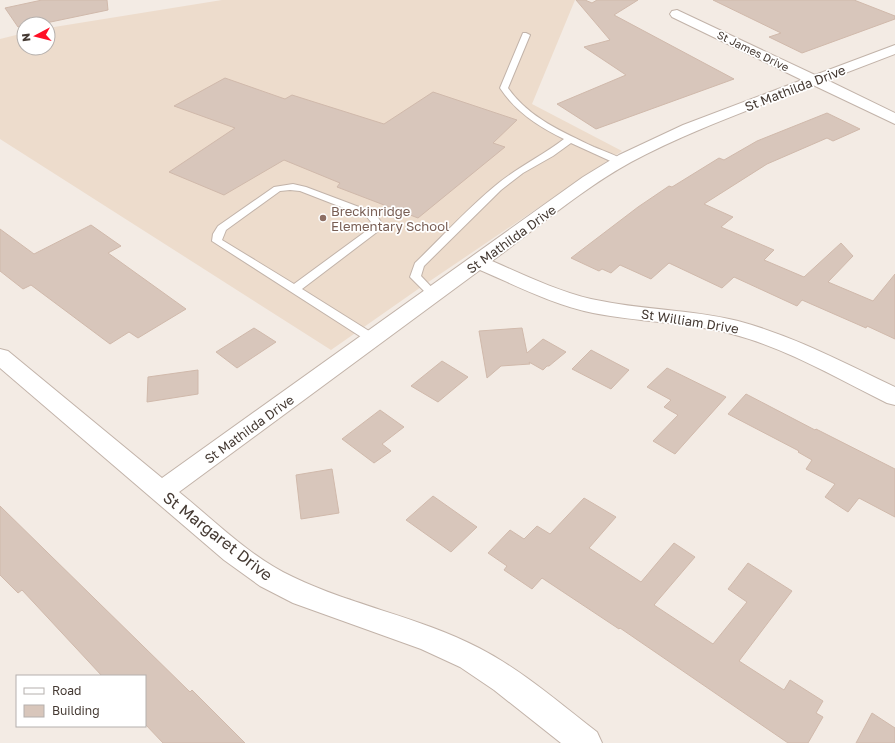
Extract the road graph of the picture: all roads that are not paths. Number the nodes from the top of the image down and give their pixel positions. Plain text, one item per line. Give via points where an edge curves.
1 (677, 14) dead end
2 (526, 35) dead end
3 (895, 49) edge
4 (815, 80) junction
5 (895, 119) edge
6 (571, 138) junction
7 (620, 162) junction
8 (479, 262) junction
9 (295, 289) junction
10 (434, 295) junction
11 (374, 339) junction
12 (0, 356) edge
13 (895, 398) edge
14 (162, 492) junction
15 (586, 743) edge

1 - 4 street, St James Drive
2 - 6 lane via 504,88 524,111
3 - 4 street, St Mathilda Drive
4 - 5 street, St James Drive
4 - 7 street, St Mathilda Drive via 689,128
6 - 7 lane
6 - 10 lane via 498,188 419,265 416,277
7 - 8 street, St Mathilda Drive via 589,181
8 - 10 street, St Mathilda Drive
8 - 13 street, St William Drive via 564,298 592,306 699,321 755,334 793,349
9 - 9 lane via 216,241 222,228 276,189 294,186 375,219 373,230
9 - 11 lane
10 - 11 street, St Mathilda Drive
11 - 14 street, St Mathilda Drive
12 - 14 street, St Margaret Drive
14 - 15 street, St Margaret Drive via 248,563 281,585 452,649 487,668

